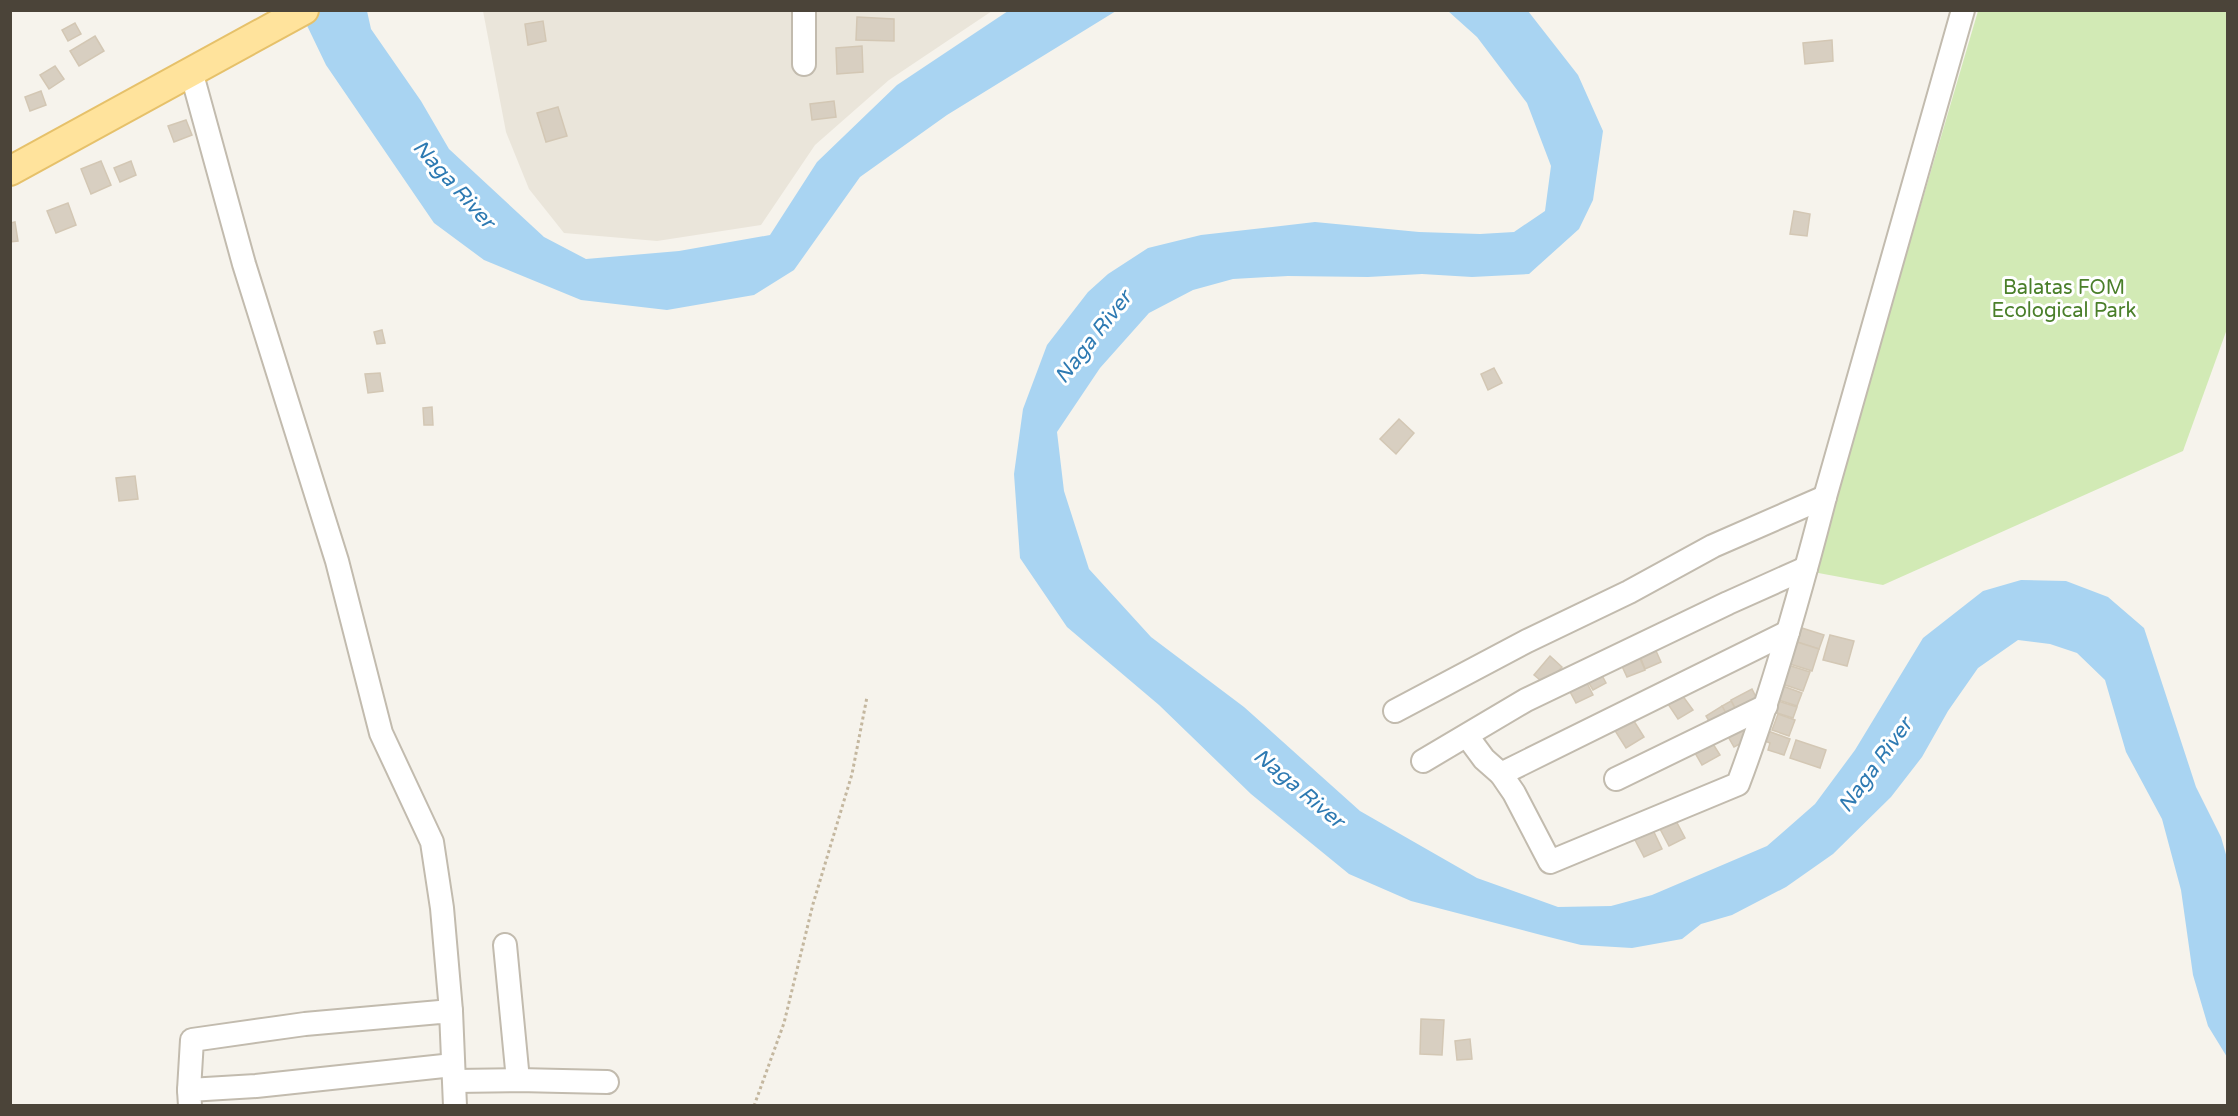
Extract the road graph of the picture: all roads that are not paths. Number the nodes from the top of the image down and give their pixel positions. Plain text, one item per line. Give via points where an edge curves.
1 (303, 10) edge
2 (804, 10) edge
3 (1963, 10) edge
4 (804, 64) dead end
5 (191, 71) junction
6 (10, 171) edge
7 (1825, 497) junction
8 (1806, 568) junction
9 (1788, 632) junction
10 (1766, 706) junction
11 (1395, 711) dead end
12 (1467, 736) junction
13 (1423, 761) dead end
14 (1501, 774) junction
15 (1616, 778) dead end
16 (505, 945) dead end
17 (451, 1011) junction
18 (454, 1073) junction
19 (518, 1080) junction
20 (607, 1082) dead end
21 (190, 1098) edge
22 (455, 1106) edge

1 - 5 main road
2 - 4 street
3 - 7 street
5 - 6 main road
5 - 17 street via 244,264 337,561 381,734 432,842
7 - 8 street
7 - 11 street via 1713,546
8 - 9 street
8 - 12 street via 1526,700
9 - 10 street
9 - 14 street
10 - 14 street via 1738,784 1550,862
10 - 15 street
12 - 13 street
12 - 14 street
16 - 19 street
17 - 18 street
17 - 21 street via 305,1024 192,1040
18 - 19 street
18 - 21 street via 256,1086
18 - 22 street
19 - 20 street

